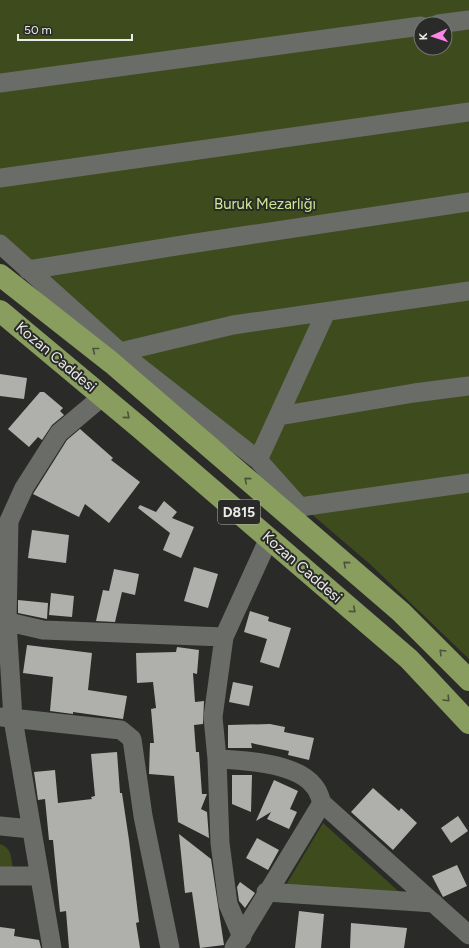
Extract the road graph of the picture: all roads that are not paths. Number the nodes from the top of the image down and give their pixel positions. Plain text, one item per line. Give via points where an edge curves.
1 (469, 20) edge
2 (453, 22) edge
3 (413, 27) edge
4 (0, 83) edge
5 (469, 112) edge
6 (0, 178) edge
7 (469, 202) edge
8 (0, 244) edge
9 (28, 270) junction
10 (0, 275) edge
11 (469, 291) edge
12 (0, 310) edge
13 (326, 312) junction
14 (120, 352) junction
15 (469, 386) edge
16 (103, 396) junction
17 (279, 416) junction
18 (258, 460) junction
19 (469, 483) edge
20 (5, 518) edge
21 (269, 538) junction
22 (3, 621) edge
23 (224, 637) junction
24 (469, 680) edge
25 (6, 718) edge
26 (469, 723) edge
27 (217, 758) junction
28 (322, 803) junction
29 (0, 826) edge
30 (31, 829) junction
31 (0, 876) edge
32 (40, 876) junction
33 (266, 892) junction
34 (434, 903) junction
35 (469, 935) edge
36 (238, 942) edge
37 (52, 948) edge
38 (170, 948) edge

1 - 2 street
3 - 4 street
5 - 6 street
7 - 9 street
8 - 9 street
9 - 14 street
24 -> 10 highway, Kozan Caddesi / D815 via 389,601 112,363
11 - 13 street
12 - 16 highway, Kozan Caddesi / D815
13 - 14 street via 233,325
13 - 17 street
14 - 18 street
15 - 17 street
16 - 20 street via 58,433
16 -> 21 highway, Kozan Caddesi / D815
17 - 18 street
18 - 19 street via 300,507
20 - 22 street
21 - 23 street
21 -> 26 highway, Kozan Caddesi / D815 via 409,659
22 - 23 street via 43,630
22 - 25 street
23 - 27 street via 213,717
25 - 30 street
25 - 38 street via 121,730 132,739 143,816
27 - 28 street via 252,760 300,773 315,786
27 - 36 street via 222,858 228,904
28 - 33 street
28 - 34 street
29 - 30 street
30 - 32 street
31 - 32 street
32 - 37 street
33 - 34 street
33 - 36 street
34 - 35 street

